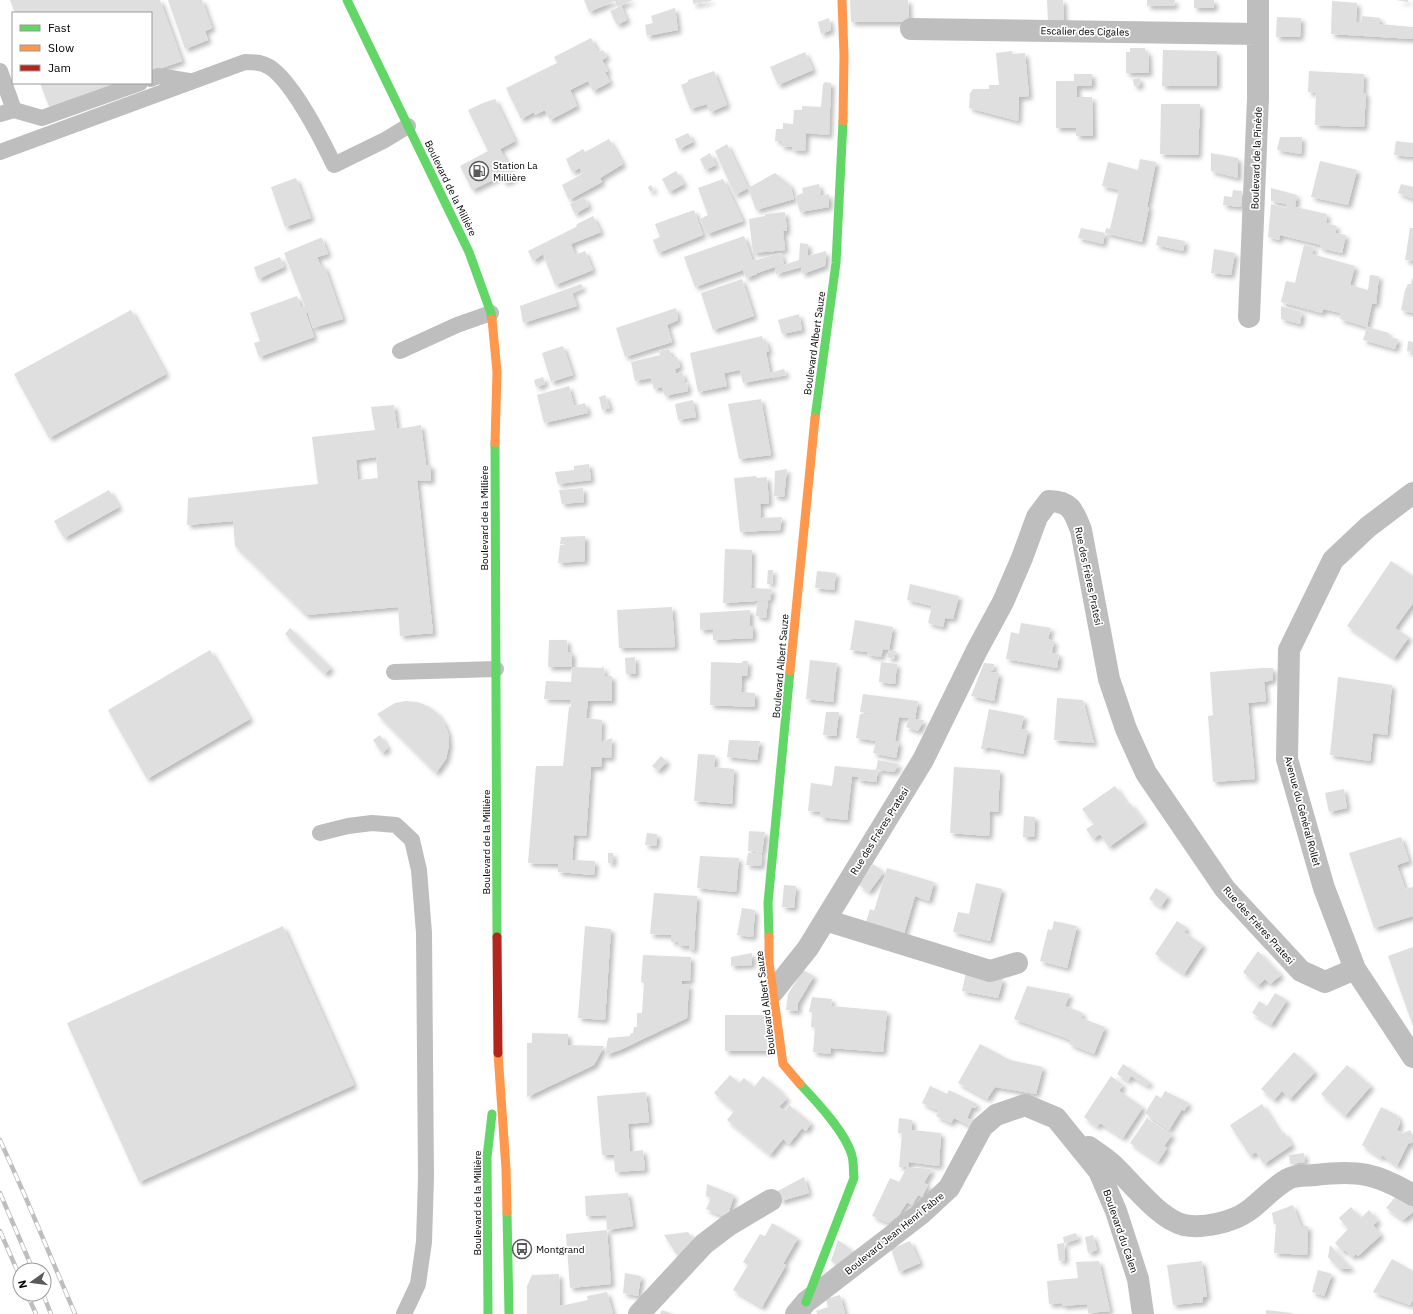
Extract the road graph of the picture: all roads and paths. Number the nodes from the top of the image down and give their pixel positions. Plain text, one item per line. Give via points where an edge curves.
1 (347, 0) edge
2 (842, 0) edge
3 (1258, 0) edge
4 (911, 29) dead end
5 (1258, 34) junction
6 (0, 71) edge
7 (152, 79) edge
8 (191, 82) junction
9 (137, 84) edge
10 (7, 112) edge
11 (408, 126) junction
12 (0, 152) edge
13 (491, 314) junction
14 (1249, 317) dead end
15 (400, 351) dead end
16 (1413, 493) edge
17 (496, 669) junction
18 (394, 672) dead end
19 (320, 833) dead end
20 (825, 920) junction
21 (1017, 963) dead end
22 (1355, 969) junction
23 (773, 992) junction
24 (1413, 1057) edge
25 (498, 1069) junction
26 (1071, 1135) junction
27 (1413, 1196) edge
28 (771, 1200) dead end
29 (801, 1308) edge
30 (404, 1314) edge
31 (488, 1314) edge
32 (509, 1314) edge
33 (639, 1314) edge
34 (1143, 1314) edge

1 - 11 main road, Boulevard de la Millière
2 - 23 main road, Boulevard Albert Sauze via 842,159 836,263 813,436 768,903 769,963
3 - 5 street, Boulevard de la Pinède
4 - 5 street, Escalier des Cigales
5 - 14 street, Boulevard de la Pinède via 1258,98
6 - 10 lane
7 - 8 lane via 158,76
8 - 11 lane via 245,62 264,64 285,81 314,125 334,165
8 - 12 lane
9 - 10 lane via 42,118
11 - 13 main road, Boulevard de la Millière via 469,252
13 - 15 lane via 457,325
13 - 17 main road, Boulevard de la Millière via 497,372 494,468
16 - 22 street, Avenue du Général Rollet via 1368,526 1334,560 1289,650 1287,759 1324,888
17 - 18 lane
17 - 25 main road, Boulevard de la Millière
19 - 30 lane via 372,823 396,825 412,840 419,870 424,948 424,1242 418,1284
20 - 21 street via 990,970
20 - 22 street, Rue des Frères Pratesi via 923,760 1002,602 1037,517 1049,501 1060,501 1073,510 1082,530 1109,679 1126,728 1146,773 1225,889 1301,971 1325,982
20 - 23 street, Rue des Frères Pratesi via 808,948
22 - 24 street, Avenue du Général Rollet
23 - 29 main road, Boulevard Albert Sauze via 783,1064 827,1114 852,1156 854,1178
25 - 31 main road, Boulevard de la Millière via 487,1157
25 - 32 main road, Boulevard de la Millière via 506,1169
26 - 27 street via 1112,1163 1150,1203 1170,1219 1184,1225 1204,1227 1247,1212 1275,1187 1290,1178 1337,1172 1364,1173 1390,1181
26 - 29 street, Boulevard Jean Henri Fabre via 1056,1118 1025,1105 996,1115 982,1127 949,1188 922,1213
26 - 34 street, Boulevard du Calen via 1099,1172 1116,1211 1138,1279
28 - 33 street via 729,1225 704,1244

